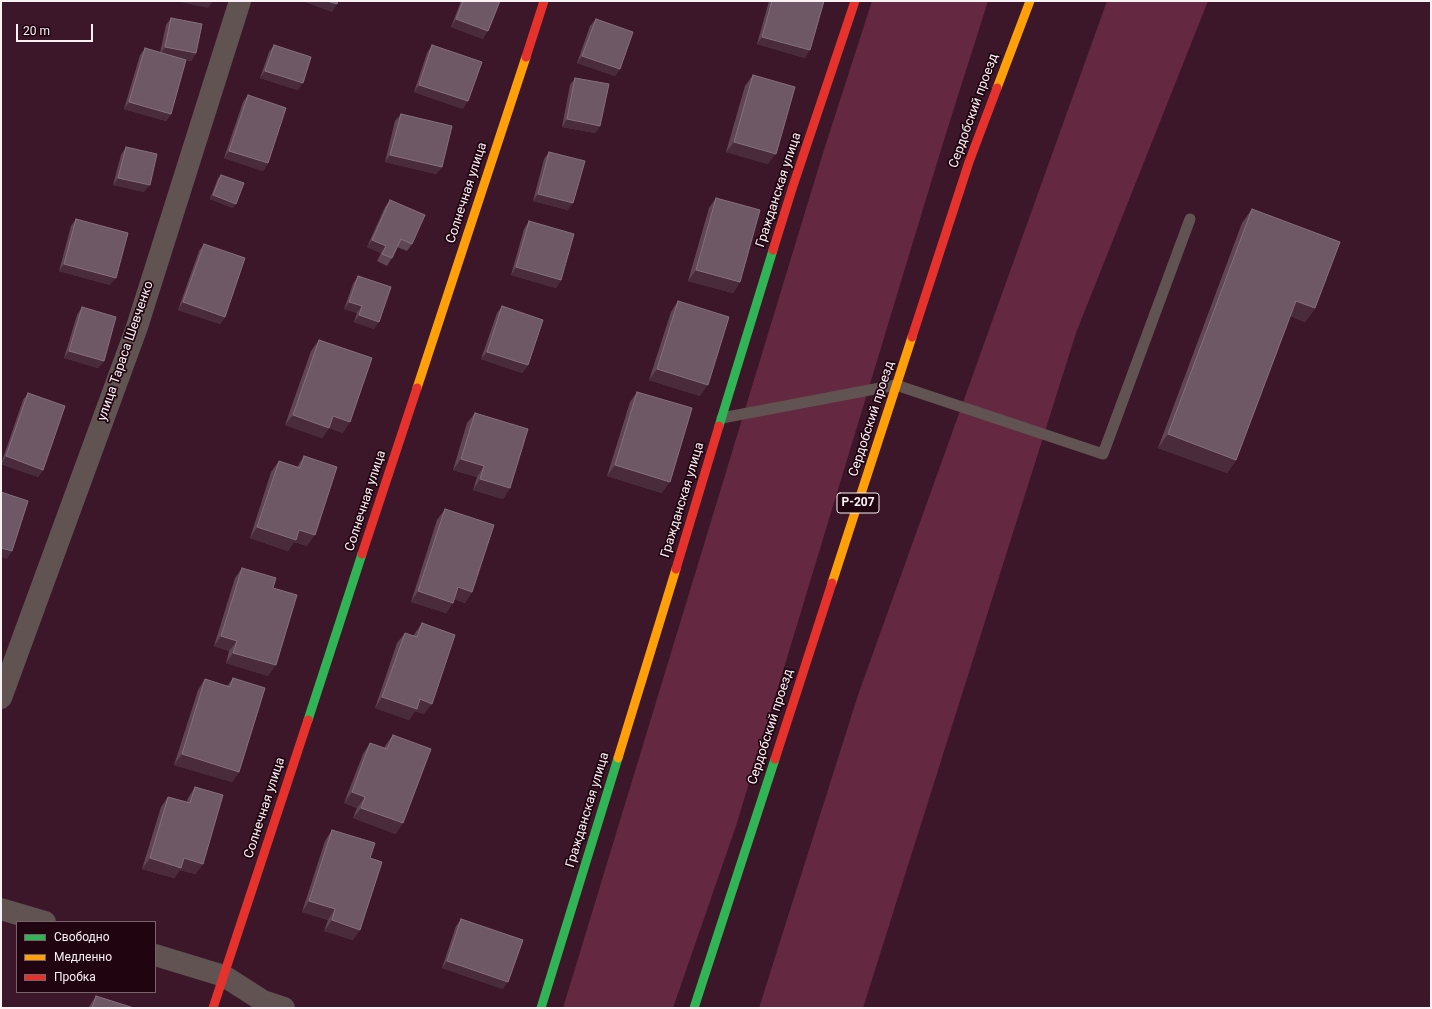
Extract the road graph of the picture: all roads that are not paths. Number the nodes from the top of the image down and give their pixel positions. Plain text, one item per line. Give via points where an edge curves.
1 (240, 1) edge
2 (544, 1) edge
3 (855, 1) edge
4 (1030, 1) edge
5 (1190, 219) dead end
6 (896, 385) junction
7 (722, 418) junction
8 (1, 698) edge
9 (1, 909) edge
10 (42, 921) edge
11 (156, 955) edge
12 (224, 976) junction
13 (213, 1008) edge
14 (284, 1008) edge
15 (541, 1008) edge
16 (694, 1008) edge

1 - 8 street, улица Тараса Шевченко via 136,326
2 - 12 street, Солнечная улица
3 - 7 street, Гражданская улица via 793,186
4 - 6 street, Сердобский проезд / Р-207 via 969,162
5 - 6 lane via 1103,454
6 - 7 lane
6 - 16 street, Сердобский проезд / Р-207
7 - 15 street, Гражданская улица
9 - 10 street
11 - 12 street
12 - 13 street, Солнечная улица
12 - 14 street via 264,1001

